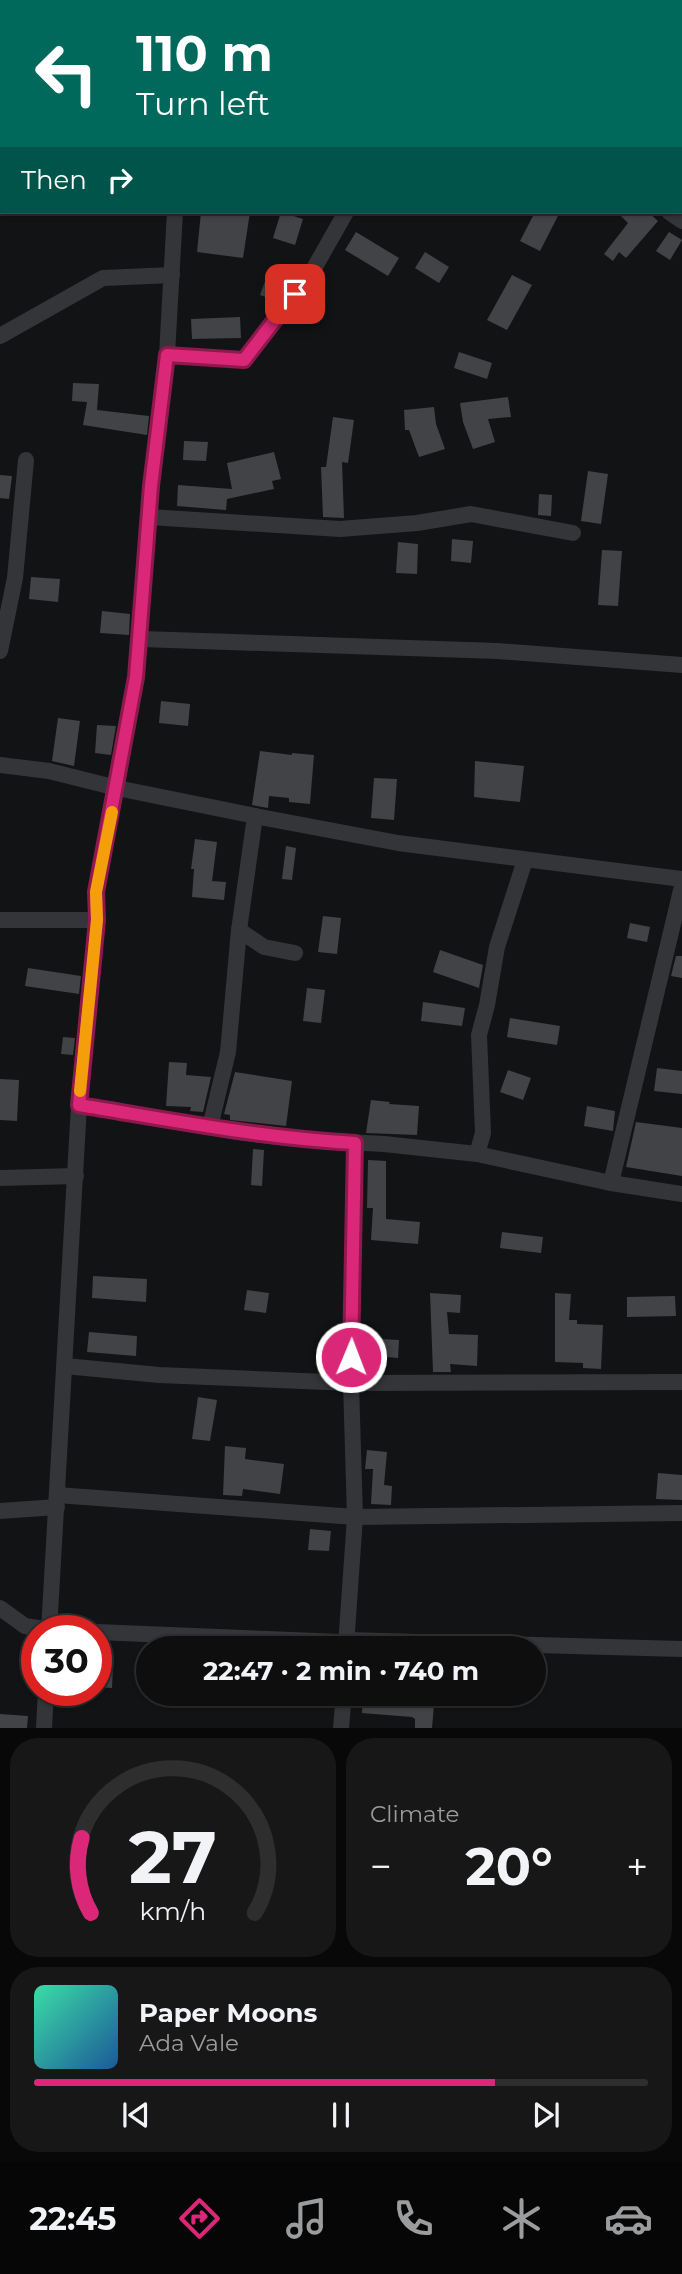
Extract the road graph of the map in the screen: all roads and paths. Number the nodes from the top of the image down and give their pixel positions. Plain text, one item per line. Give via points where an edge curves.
1 (175, 214) edge
2 (345, 214) edge
3 (172, 275) junction
4 (0, 336) edge
5 (167, 355) junction
6 (26, 460) dead end
7 (149, 517) junction
8 (573, 533) dead end
9 (141, 639) junction
10 (0, 651) edge
11 (682, 665) edge
12 (0, 765) edge
13 (117, 788) junction
14 (255, 816) junction
15 (525, 860) junction
16 (682, 879) edge
17 (682, 886) edge
18 (0, 920) edge
19 (97, 920) junction
20 (239, 930) junction
21 (295, 953) dead end
22 (79, 1105) junction
23 (210, 1127) junction
24 (355, 1143) junction
25 (477, 1154) junction
26 (76, 1176) junction
27 (0, 1178) edge
28 (611, 1183) junction
29 (682, 1194) edge
30 (65, 1366) junction
31 (682, 1382) edge
32 (351, 1383) junction
33 (57, 1501) junction
34 (0, 1511) edge
35 (682, 1513) edge
36 (355, 1517) junction
37 (0, 1608) edge
38 (50, 1615) edge
39 (21, 1623) edge
40 (112, 1633) edge
41 (194, 1636) edge
42 (347, 1636) edge
43 (546, 1647) edge
44 (682, 1648) edge
45 (45, 1706) edge
46 (343, 1706) edge
47 (44, 1728) edge
48 (341, 1728) edge

1 - 3 street
2 - 5 street via 312,272 244,360
3 - 4 street via 103,278
3 - 5 street
5 - 7 street
6 - 10 street via 15,578
7 - 8 street via 340,529 471,514
7 - 9 street
9 - 11 street via 496,651
9 - 13 street
12 - 13 street via 49,771
13 - 14 street
13 - 19 street via 96,892
14 - 15 street via 398,843
14 - 20 street
15 - 16 street
15 - 25 street via 497,947 479,1035 483,1132
17 - 28 street
18 - 19 street
19 - 22 street
20 - 21 street via 264,947
20 - 23 street via 228,1052
22 - 23 street
22 - 26 street
23 - 24 street
24 - 25 street
24 - 32 street
25 - 28 street
26 - 27 street
26 - 30 street
28 - 29 street
30 - 32 street
30 - 33 street
31 - 32 street
32 - 36 street
33 - 34 street
33 - 36 street
33 - 38 street
35 - 36 street
36 - 42 street
37 - 39 street
40 - 41 street
43 - 44 street
45 - 47 street
46 - 48 street

